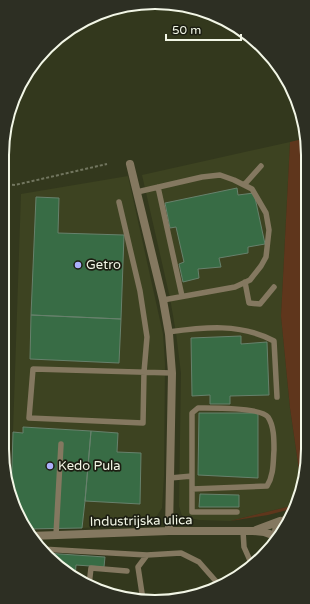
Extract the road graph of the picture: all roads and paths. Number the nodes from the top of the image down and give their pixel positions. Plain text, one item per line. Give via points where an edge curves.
1 (107, 164) dead end
2 (130, 164) dead end
3 (261, 166) dead end
4 (9, 185) edge
5 (244, 186) junction
6 (158, 187) junction
7 (137, 192) junction
8 (119, 202) dead end
9 (245, 282) junction
10 (274, 287) dead end
11 (182, 296) junction
12 (163, 300) junction
13 (168, 332) junction
14 (144, 372) junction
15 (172, 373) junction
16 (277, 397) dead end
17 (62, 444) dead end
18 (192, 476) junction
19 (170, 478) junction
20 (192, 489) junction
21 (237, 512) dead end
22 (281, 521) joint
23 (276, 529) edge
24 (170, 531) junction
25 (243, 531) junction
26 (253, 531) junction
27 (56, 535) junction
28 (273, 535) edge
29 (38, 536) edge
30 (49, 549) edge
31 (147, 555) junction
32 (250, 560) edge
33 (127, 570) dead end
34 (90, 580) edge
35 (216, 582) edge
36 (142, 595) edge

1 - 4 path
2 - 7 street
3 - 5 lane
5 - 6 lane via 220,175
5 - 9 lane via 252,189 266,213 270,230 266,257 250,280
6 - 7 lane
6 - 11 lane
7 - 12 street
8 - 14 lane via 145,322 147,337
9 - 10 lane via 249,303 260,304
9 - 11 lane via 235,287
11 - 12 lane
12 - 13 street
13 - 15 street
13 - 16 lane via 206,327 234,328 261,334 274,341
14 - 14 lane via 32,369 29,418 143,423
14 - 15 lane
15 - 19 street
17 - 27 lane
18 - 19 lane
18 - 20 lane
18 - 20 lane via 192,413 198,408 244,409 261,412 267,416 274,434 271,480 267,486
19 - 24 street
20 - 21 lane via 192,512
22 - 23 street
22 - 26 street, Industrijska ulica
24 - 25 street, Industrijska ulica
24 - 27 street, Industrijska ulica
25 - 26 street, Industrijska ulica
25 - 32 lane via 244,547
26 - 28 street, Industrijska ulica
27 - 29 street, Industrijska ulica
30 - 31 lane
31 - 35 lane via 181,553 199,562
31 - 36 lane via 138,567
33 - 34 lane via 91,568

